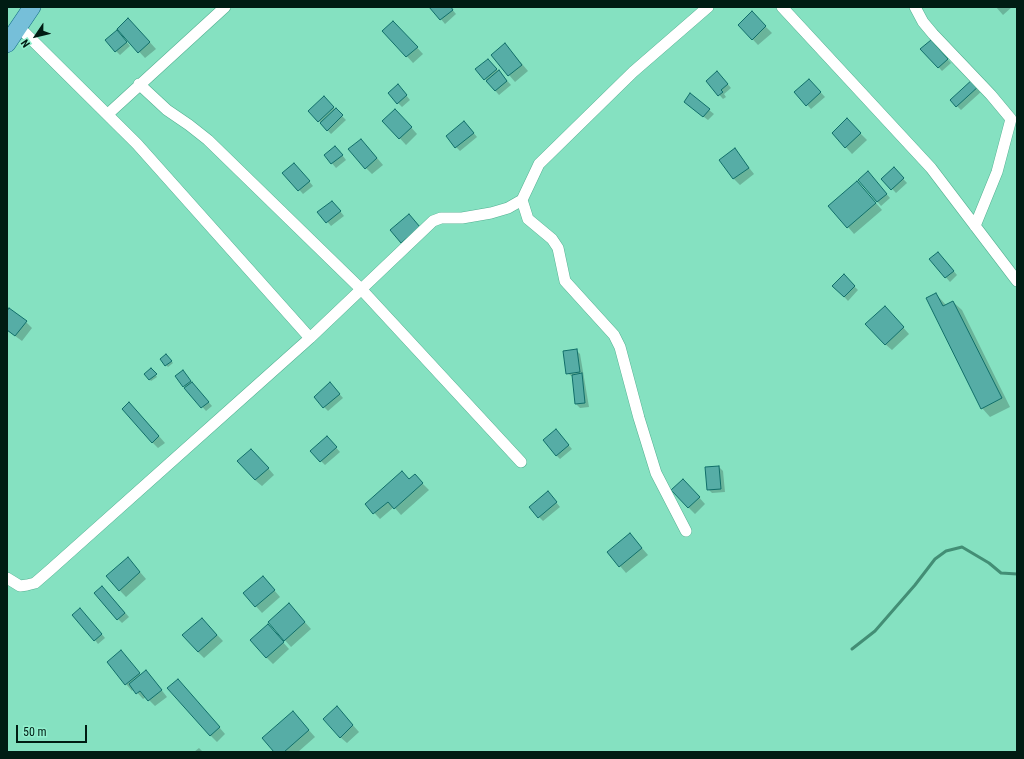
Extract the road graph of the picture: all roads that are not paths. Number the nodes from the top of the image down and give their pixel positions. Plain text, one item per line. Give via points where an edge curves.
1 (32, 7) edge
2 (225, 7) edge
3 (708, 7) edge
4 (782, 7) edge
5 (915, 7) edge
6 (18, 26) junction
7 (7, 44) edge
8 (139, 84) junction
9 (108, 114) junction
10 (1014, 123) edge
11 (522, 200) junction
12 (975, 226) junction
13 (1017, 281) edge
14 (362, 290) junction
15 (310, 338) junction
16 (521, 462) dead end
17 (686, 531) dead end
18 (7, 578) edge

1 - 6 main road
2 - 8 street
3 - 11 street via 633,72 539,164
4 - 12 street via 931,168
5 - 10 street via 933,34
6 - 7 main road
6 - 9 street
8 - 9 street
8 - 14 street via 167,110 208,140
9 - 15 street
10 - 12 street
11 - 14 street via 491,213 433,221
11 - 17 street via 528,219 552,239 558,248 565,281 614,335 620,347 656,473
12 - 13 street
14 - 15 street
14 - 16 street
15 - 18 street via 35,583 20,586

